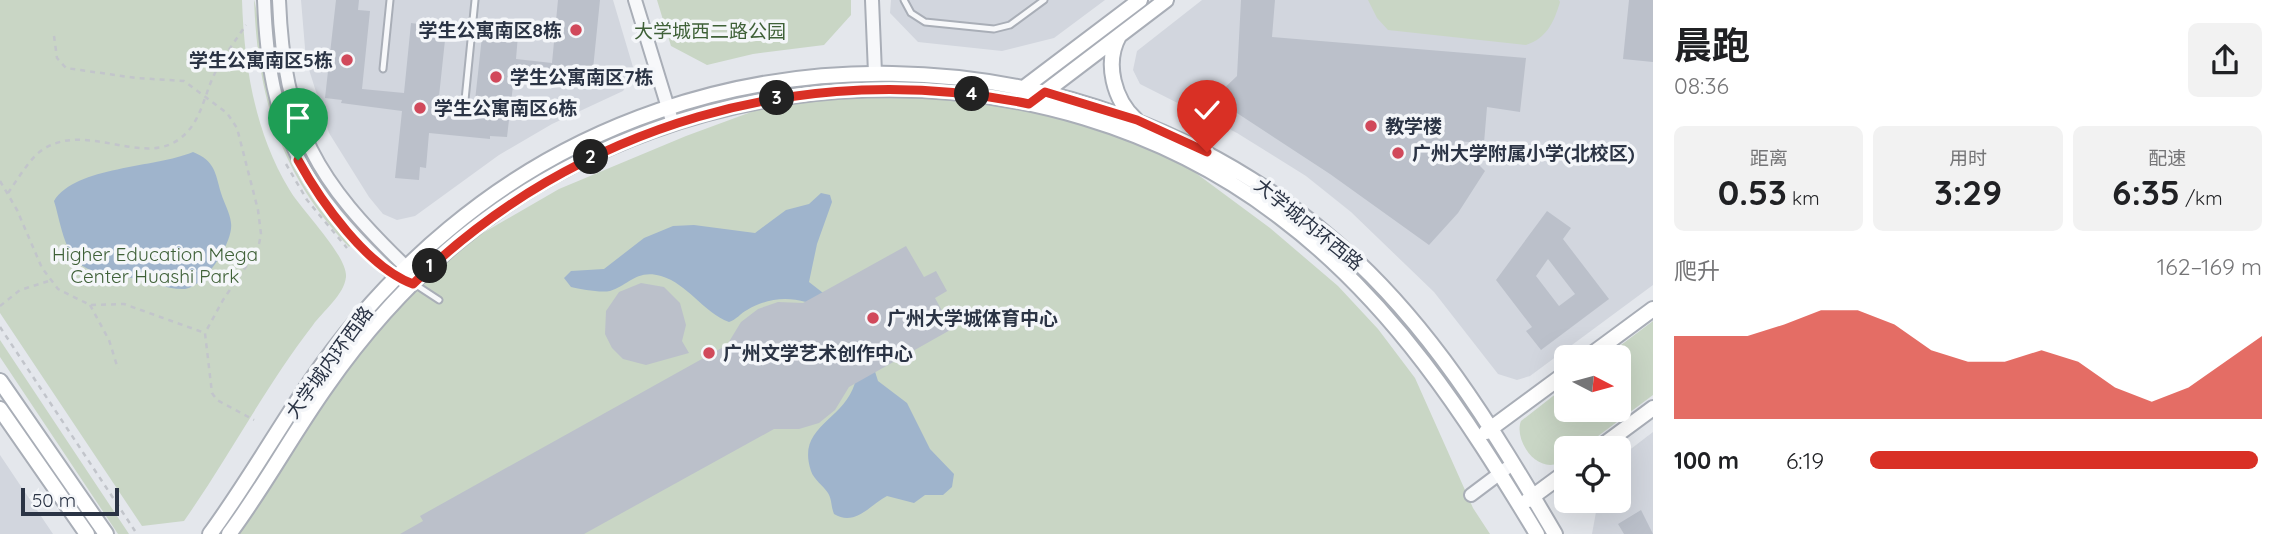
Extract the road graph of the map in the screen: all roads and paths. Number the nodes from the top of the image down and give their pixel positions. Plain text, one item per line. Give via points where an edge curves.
1 (264, 0) edge
2 (279, 0) edge
3 (390, 0) edge
4 (475, 0) edge
5 (635, 0) edge
6 (872, 0) edge
7 (904, 0) edge
8 (1044, 0) edge
9 (1140, 0) edge
10 (1166, 0) edge
11 (246, 25) dead end
12 (1120, 35) junction
13 (54, 36) dead end
14 (383, 69) dead end
15 (875, 73) junction
16 (1025, 87) junction
17 (1045, 92) junction
18 (206, 96) junction
19 (465, 100) dead end
20 (1029, 104) junction
21 (668, 108) junction
22 (1137, 120) junction
23 (673, 124) junction
24 (0, 181) edge
25 (8, 193) junction
26 (401, 272) junction
27 (49, 281) junction
28 (413, 284) junction
29 (439, 300) dead end
30 (90, 305) junction
31 (0, 306) edge
32 (1653, 309) edge
33 (0, 327) edge
34 (205, 333) junction
35 (1604, 345) edge
36 (118, 369) dead end
37 (0, 382) edge
38 (1554, 382) edge
39 (1653, 408) edge
40 (0, 409) edge
41 (254, 420) dead end
42 (1492, 428) junction
43 (1615, 436) edge
44 (1479, 437) junction
45 (1513, 464) junction
46 (1500, 473) junction
47 (1554, 481) edge
48 (1471, 495) dead end
49 (1533, 496) junction
50 (1520, 506) junction
51 (135, 530) dead end
52 (86, 534) edge
53 (106, 534) edge
54 (210, 534) edge
55 (229, 534) edge
56 (1537, 534) edge
57 (1555, 534) edge

1 - 26 street via 277,101 298,160 336,217
2 - 26 street via 289,82 312,154 354,216
3 - 14 lane
4 - 19 lane
5 - 21 street
6 - 15 street
7 - 8 lane via 911,13 925,22 994,29 1010,25
9 - 16 main road
10 - 12 main road
11 - 18 path
12 - 17 main road
12 - 22 main road via 1113,51 1113,76 1120,99
13 - 18 path via 57,58 66,68 177,80
15 - 16 main road, 大学城内环西路 via 946,75
15 - 21 main road, 大学城内环西路 via 763,84
16 - 17 main road, 大学城内环西路
17 - 20 main road
17 - 22 main road, 大学城内环西路
18 - 25 path via 195,122 175,142 158,148 85,139 60,142 38,154
18 - 34 path via 237,128 261,234 258,249
20 - 23 main road, 大学城内环西路 via 935,90 839,90 766,100
20 - 44 main road, 大学城内环西路 via 1162,148 1229,182 1281,217 1390,317
21 - 23 street
21 - 26 main road, 大学城内环西路 via 572,148 512,183 454,225
22 - 42 main road, 大学城内环西路 via 1237,169 1334,240 1401,307
23 - 28 main road, 大学城内环西路 via 579,162 520,196 464,237
24 - 25 path
25 - 27 path
26 - 28 street
26 - 54 main road, 大学城内环西路 via 339,342
27 - 30 path
27 - 31 path via 20,290
28 - 29 lane
28 - 55 main road, 大学城内环西路 via 351,351
30 - 34 path via 124,304
30 - 36 path
32 - 35 main road
33 - 51 path
34 - 41 path via 212,393
37 - 53 main road
38 - 42 main road
39 - 43 main road
40 - 52 main road
42 - 44 main road
42 - 45 main road, 大学城内环西路
44 - 46 main road, 大学城内环西路
45 - 46 street
45 - 49 main road, 大学城内环西路
46 - 48 street
46 - 50 main road, 大学城内环西路
47 - 49 main road
49 - 50 main road
49 - 57 main road, 大学城内环西路
50 - 56 main road, 大学城内环西路

